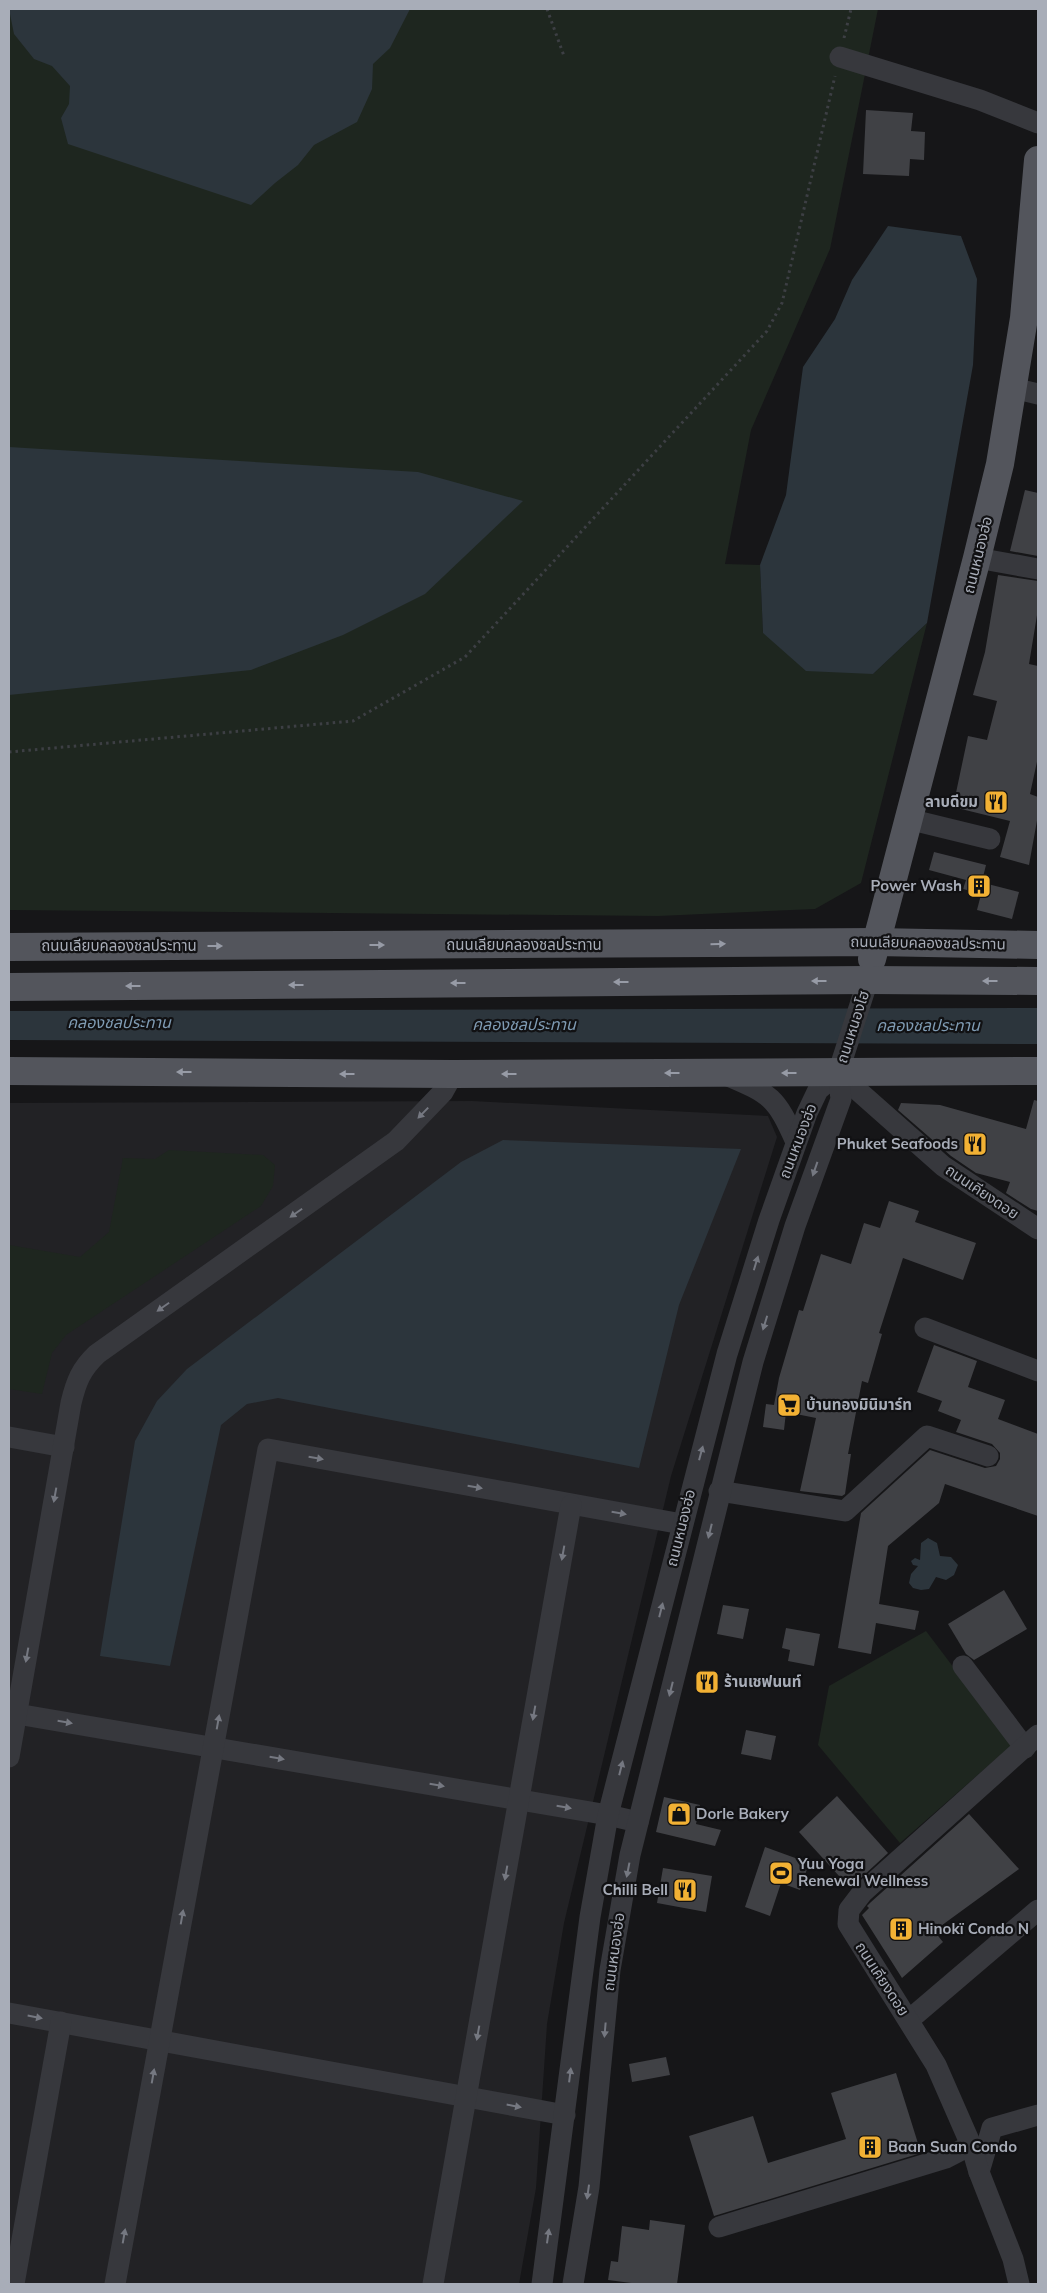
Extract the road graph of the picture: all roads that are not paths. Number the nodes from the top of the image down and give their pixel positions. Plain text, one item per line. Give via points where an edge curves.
1 (840, 57) road end
2 (1038, 124) edge
3 (1038, 160) edge
4 (1035, 228) edge
5 (1026, 391) edge
6 (978, 558) junction
7 (1038, 569) edge
8 (908, 819) junction
9 (990, 839) dead end
10 (876, 942) junction
11 (1038, 944) edge
12 (9, 947) edge
13 (868, 980) junction
14 (1038, 981) edge
15 (9, 987) edge
16 (9, 1071) edge
17 (1038, 1071) edge
18 (720, 1073) junction
19 (453, 1074) junction
20 (838, 1074) junction
21 (796, 1142) junction
22 (1038, 1229) edge
23 (925, 1328) dead end
24 (1038, 1371) edge
25 (9, 1437) edge
26 (64, 1447) junction
27 (988, 1456) dead end
28 (719, 1491) junction
29 (571, 1505) junction
30 (682, 1524) junction
31 (963, 1666) dead end
32 (16, 1714) junction
33 (1032, 1742) edge
34 (213, 1747) junction
35 (9, 1756) edge
36 (519, 1799) junction
37 (608, 1815) junction
38 (638, 1822) junction
39 (1038, 1910) edge
40 (9, 2012) edge
41 (909, 2020) junction
42 (60, 2022) junction
43 (160, 2040) junction
44 (466, 2097) junction
45 (565, 2115) junction
46 (1038, 2115) edge
47 (972, 2145) junction
48 (979, 2172) junction
49 (719, 2227) dead end
50 (14, 2284) edge
51 (116, 2284) edge
52 (433, 2284) edge
53 (542, 2284) edge
54 (573, 2284) edge
55 (1020, 2284) edge

1 - 2 street via 980,100
3 - 4 main road, ถนนหนองฮ่อ
4 - 5 main road, ถนนหนองฮ่อ via 1024,318
5 - 6 main road, ถนนหนองฮ่อ via 1000,464
6 - 7 street
6 - 8 main road, ถนนหนองฮ่อ
8 - 9 street
8 - 10 main road, ถนนหนองฮ่อ
10 - 11 main road, ถนนเลียบคลองชลประทาน
12 -> 10 main road, ถนนเลียบคลองชลประทาน
10 - 13 main road, ถนนหนองฮ่อ
14 -> 13 main road
13 -> 15 main road
13 - 20 street, ถนนหนองโฮ
19 -> 16 main road
17 - 20 main road
18 -> 19 main road
20 -> 18 main road
18 - 21 street via 758,1088 776,1102
19 -> 26 street via 443,1092 396,1141 84,1366 72,1396
20 - 21 street, ถนนหนองฮ่อ via 818,1090
20 - 22 street, ถนนเคียงดอย via 943,1166
20 -> 28 street, ถนนหนองฮ่อ via 841,1099 795,1226 752,1362
30 -> 21 street, ถนนหนองฮ่อ via 727,1354
23 - 24 street
25 - 26 street
26 -> 32 street
27 - 28 street via 927,1436 845,1511
28 -> 38 street, ถนนหนองฮ่อ
29 -> 30 street
34 -> 29 street via 268,1449
29 -> 36 street
37 -> 30 street, ถนนหนองฮ่อ
31 - 33 street
32 -> 34 street
32 - 35 street
33 - 41 street, ถนนเคียงดอย via 862,1893 849,1910 848,1924
34 -> 36 street
43 -> 34 street
36 -> 37 street
36 -> 44 street
37 - 38 street
45 -> 37 street, ถนนหนองฮ่อ via 590,1917
38 -> 54 street, ถนนหนองฮ่อ via 610,1970 593,2149
39 - 41 street
40 -> 42 street
41 - 47 street, ถนนเคียงดอย via 936,2065
42 - 43 street
42 - 50 street
43 - 44 street
51 -> 43 street
44 -> 45 street
44 - 52 street
53 -> 45 street, ถนนหนองฮ่อ
46 - 48 street via 992,2128
47 - 48 street, ถนนเคียงดอย
47 - 49 street via 946,2158
48 - 55 street, ถนนเคียงดอย

